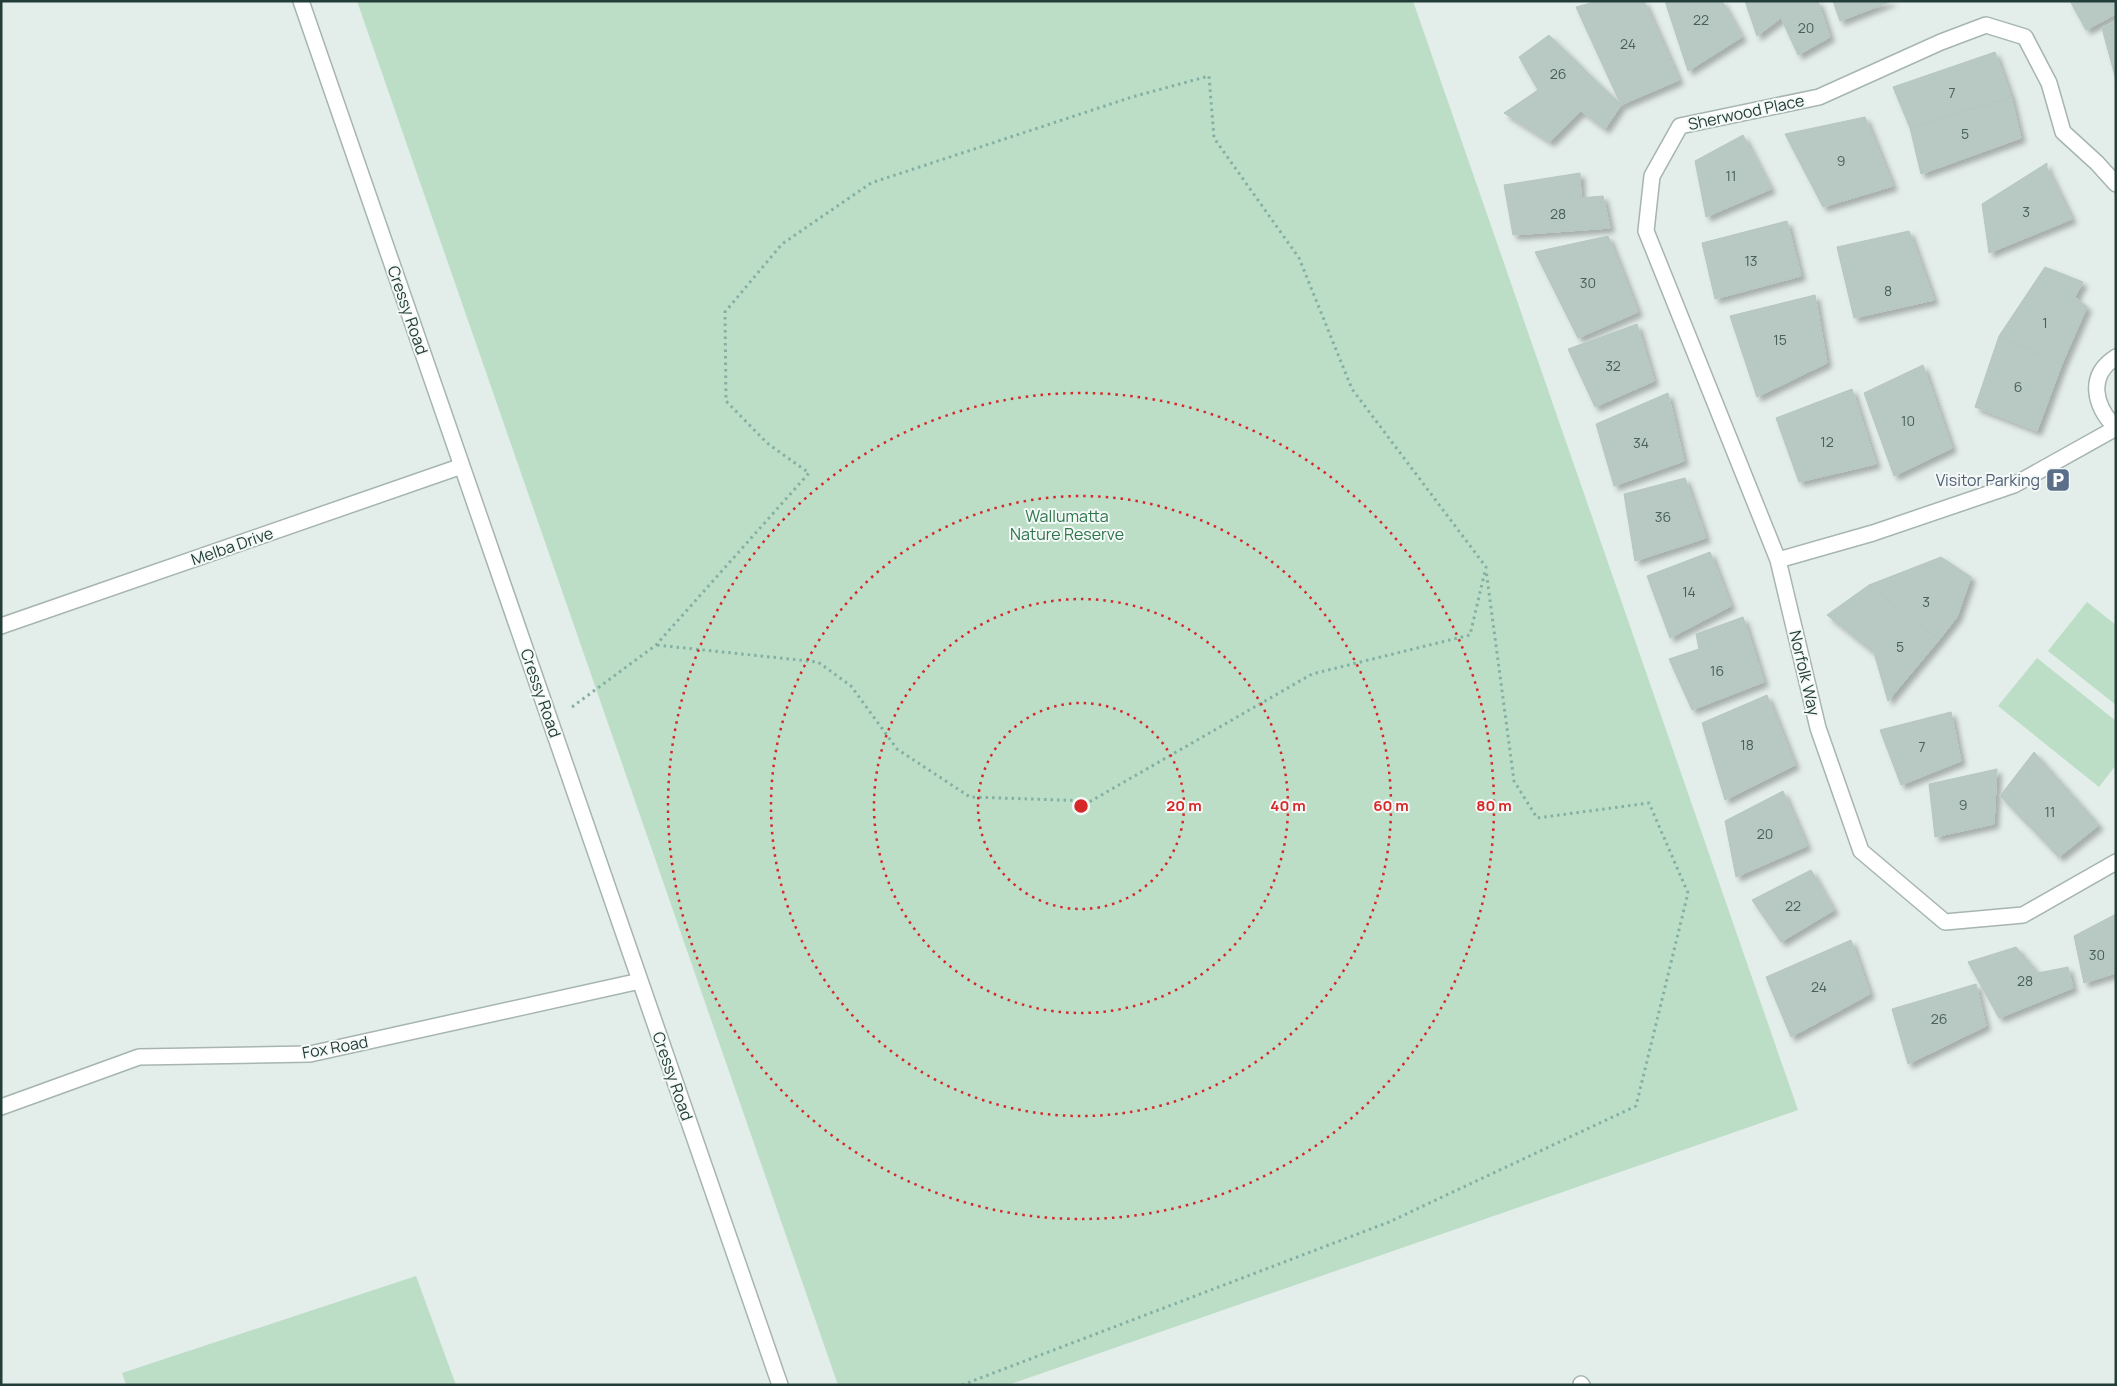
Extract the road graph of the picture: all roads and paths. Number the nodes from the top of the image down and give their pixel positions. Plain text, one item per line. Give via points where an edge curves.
1 (301, 1) edge
2 (2116, 184) edge
3 (2116, 357) edge
4 (2116, 428) edge
5 (462, 466) junction
6 (1778, 560) junction
7 (1486, 567) junction
8 (1, 626) edge
9 (656, 645) junction
10 (551, 722) junction
11 (2116, 862) edge
12 (640, 981) junction
13 (1, 1107) edge
14 (780, 1385) edge
15 (962, 1385) edge

1 - 5 street, Cressy Road
2 - 6 street, Sherwood Place via 2063,132 2049,83 2025,38 1986,25 1819,97 1680,126 1652,176 1646,231
3 - 4 street via 2101,372 2096,396 2103,416
4 - 6 street via 2014,485 1873,533
5 - 8 street, Melba Drive
5 - 10 street, Cressy Road
6 - 11 street, Norfolk Way via 1818,728 1861,851 1946,922 2023,915
7 - 9 path via 1470,635 1312,674 1091,801 970,797 897,749 851,686 818,662
7 - 9 path via 1352,390 1299,258 1214,138 1209,76 1132,97 871,182 782,244 725,312 726,401 767,443 809,473
7 - 15 path via 1514,781 1518,789 1537,818 1649,803 1688,893 1636,1106 1389,1222
9 - 10 path
10 - 12 street, Cressy Road
12 - 13 street, Fox Road via 310,1054 139,1057
12 - 14 street, Cressy Road

